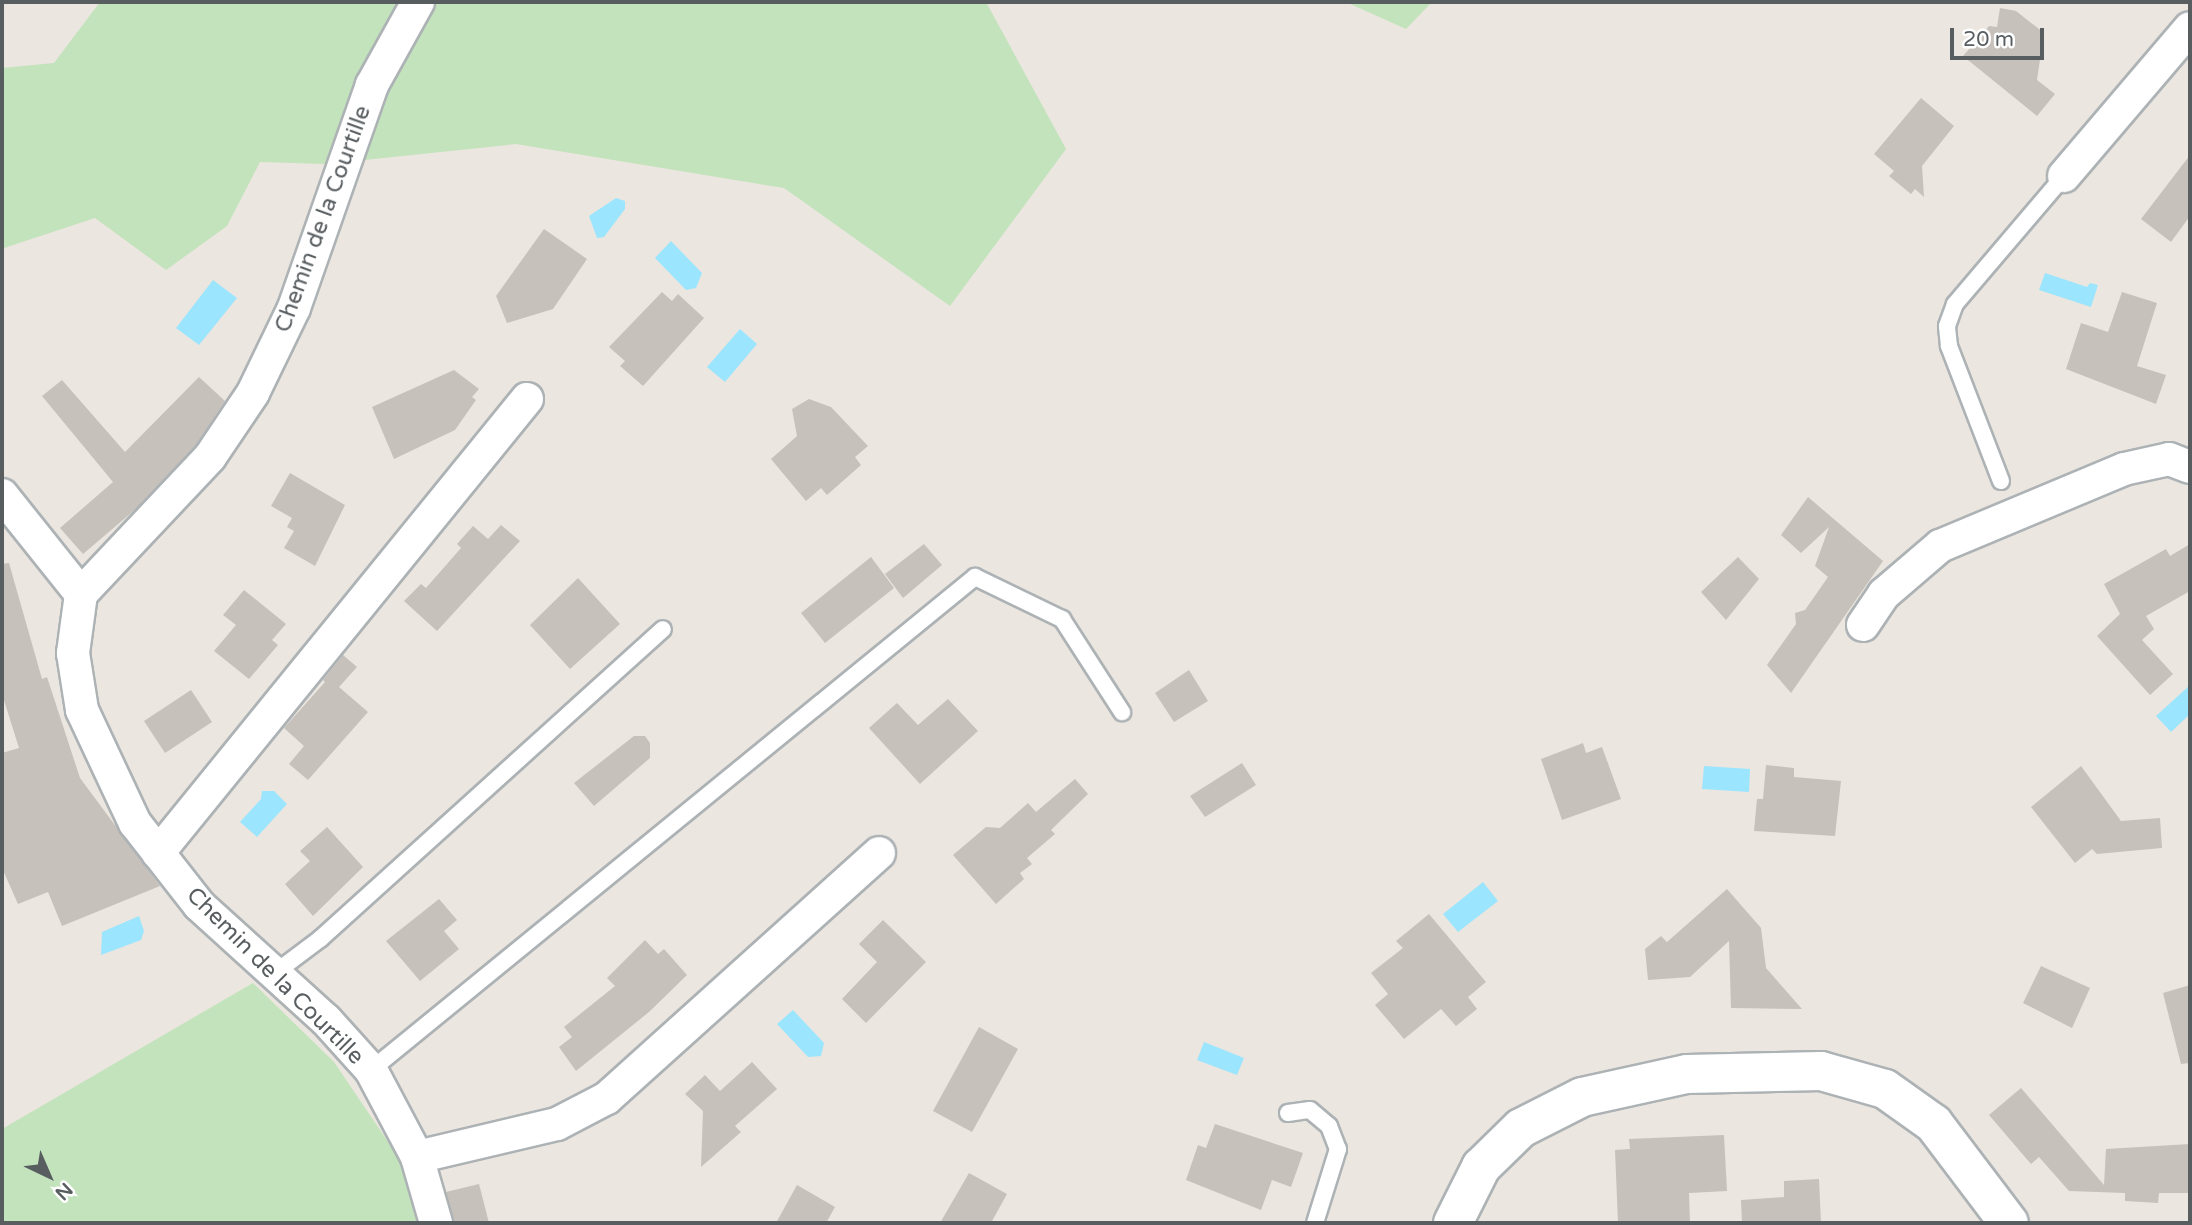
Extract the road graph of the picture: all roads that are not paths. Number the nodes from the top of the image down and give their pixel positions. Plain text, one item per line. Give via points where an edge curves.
1 (418, 2) edge
2 (2190, 28) edge
3 (2064, 176) joint
4 (527, 399) dead end
5 (2190, 467) edge
6 (2001, 481) dead end
7 (2, 495) edge
8 (81, 594) junction
9 (1863, 625) dead end
10 (663, 629) dead end
11 (1122, 712) dead end
12 (158, 853) junction
13 (878, 853) dead end
14 (272, 975) junction
15 (371, 1070) junction
16 (1289, 1113) dead end
17 (417, 1157) junction
18 (436, 1223) edge
19 (1315, 1223) edge
20 (1452, 1223) edge
21 (2009, 1223) edge

1 - 8 street, Chemin de la Courtille via 372,85 294,308 253,393 210,457
2 - 3 street
3 - 6 lane via 1955,304 1947,326 1949,346
4 - 12 street
5 - 9 street via 2169,459 2124,469 1940,547 1884,594
7 - 8 street
8 - 12 street, Chemin de la Courtille via 73,653 82,710 135,823
10 - 14 lane via 320,939
11 - 15 lane via 1062,619 975,577
12 - 14 street, Chemin de la Courtille via 199,905
13 - 17 street via 607,1098 557,1124
14 - 15 street, Chemin de la Courtille via 326,1020
15 - 17 street, Chemin de la Courtille
16 - 19 lane via 1310,1110 1329,1126 1338,1149
17 - 18 street, Chemin de la Courtille
20 - 21 street via 1481,1167 1521,1128 1582,1097 1687,1074 1821,1072 1885,1089 1934,1124

